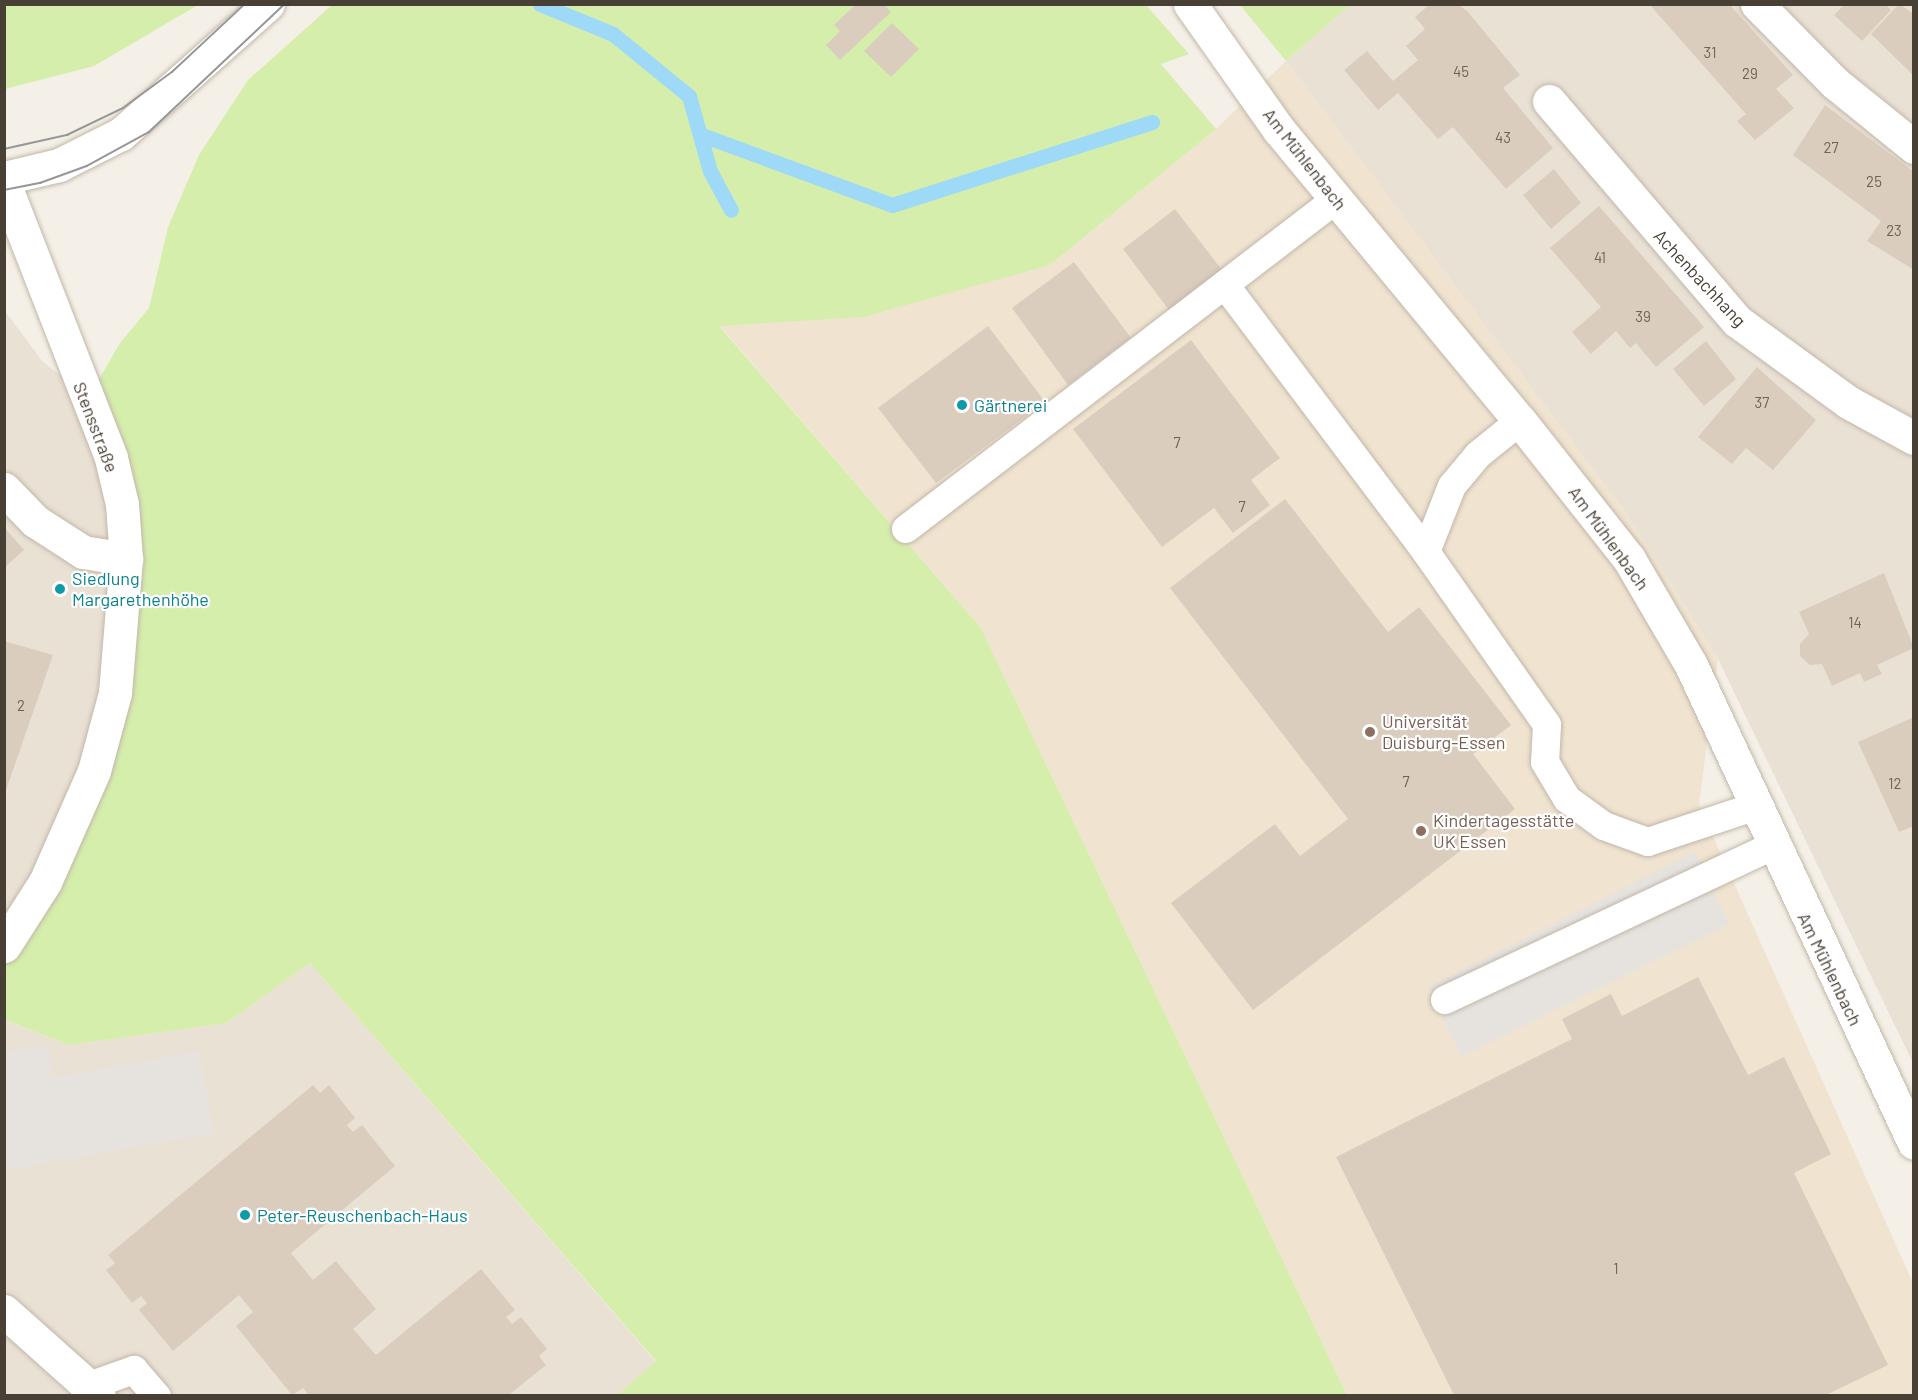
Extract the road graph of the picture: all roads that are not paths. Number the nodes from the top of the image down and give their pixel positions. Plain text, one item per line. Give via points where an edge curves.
1 (268, 4) edge
2 (1190, 4) edge
3 (1757, 4) edge
4 (1549, 101) dead end
5 (1914, 147) edge
6 (4, 178) edge
7 (4, 183) edge
8 (1335, 200) junction
9 (1225, 285) junction
10 (1520, 421) junction
11 (1914, 438) edge
12 (4, 489) edge
13 (906, 529) dead end
14 (1426, 552) junction
15 (126, 559) junction
16 (1754, 807) junction
17 (1772, 846) junction
18 (4, 946) edge
19 (1444, 1000) dead end
20 (1914, 1143) edge
21 (4, 1311) edge
22 (94, 1391) edge
23 (157, 1395) edge

1 - 6 street via 121,134 59,165
2 - 8 street, Am Mühlenbach via 1279,130
3 - 5 street via 1835,83
4 - 11 street, Achenbachhang via 1737,321 1848,402
7 - 15 street, Stensstraße via 111,458 122,504
8 - 9 lane
8 - 10 street, Am Mühlenbach
9 - 13 lane
9 - 14 lane
10 - 14 lane via 1478,454 1452,486
10 - 16 street, Am Mühlenbach via 1629,559 1691,664
12 - 15 street via 35,521 83,552
14 - 16 lane via 1547,725 1545,762 1567,799 1604,826 1648,842
15 - 18 street, Stensstraße via 115,693 94,771 45,882
16 - 17 street, Am Mühlenbach
17 - 19 lane
17 - 20 street, Am Mühlenbach
21 - 22 street
22 - 23 lane via 134,1370

